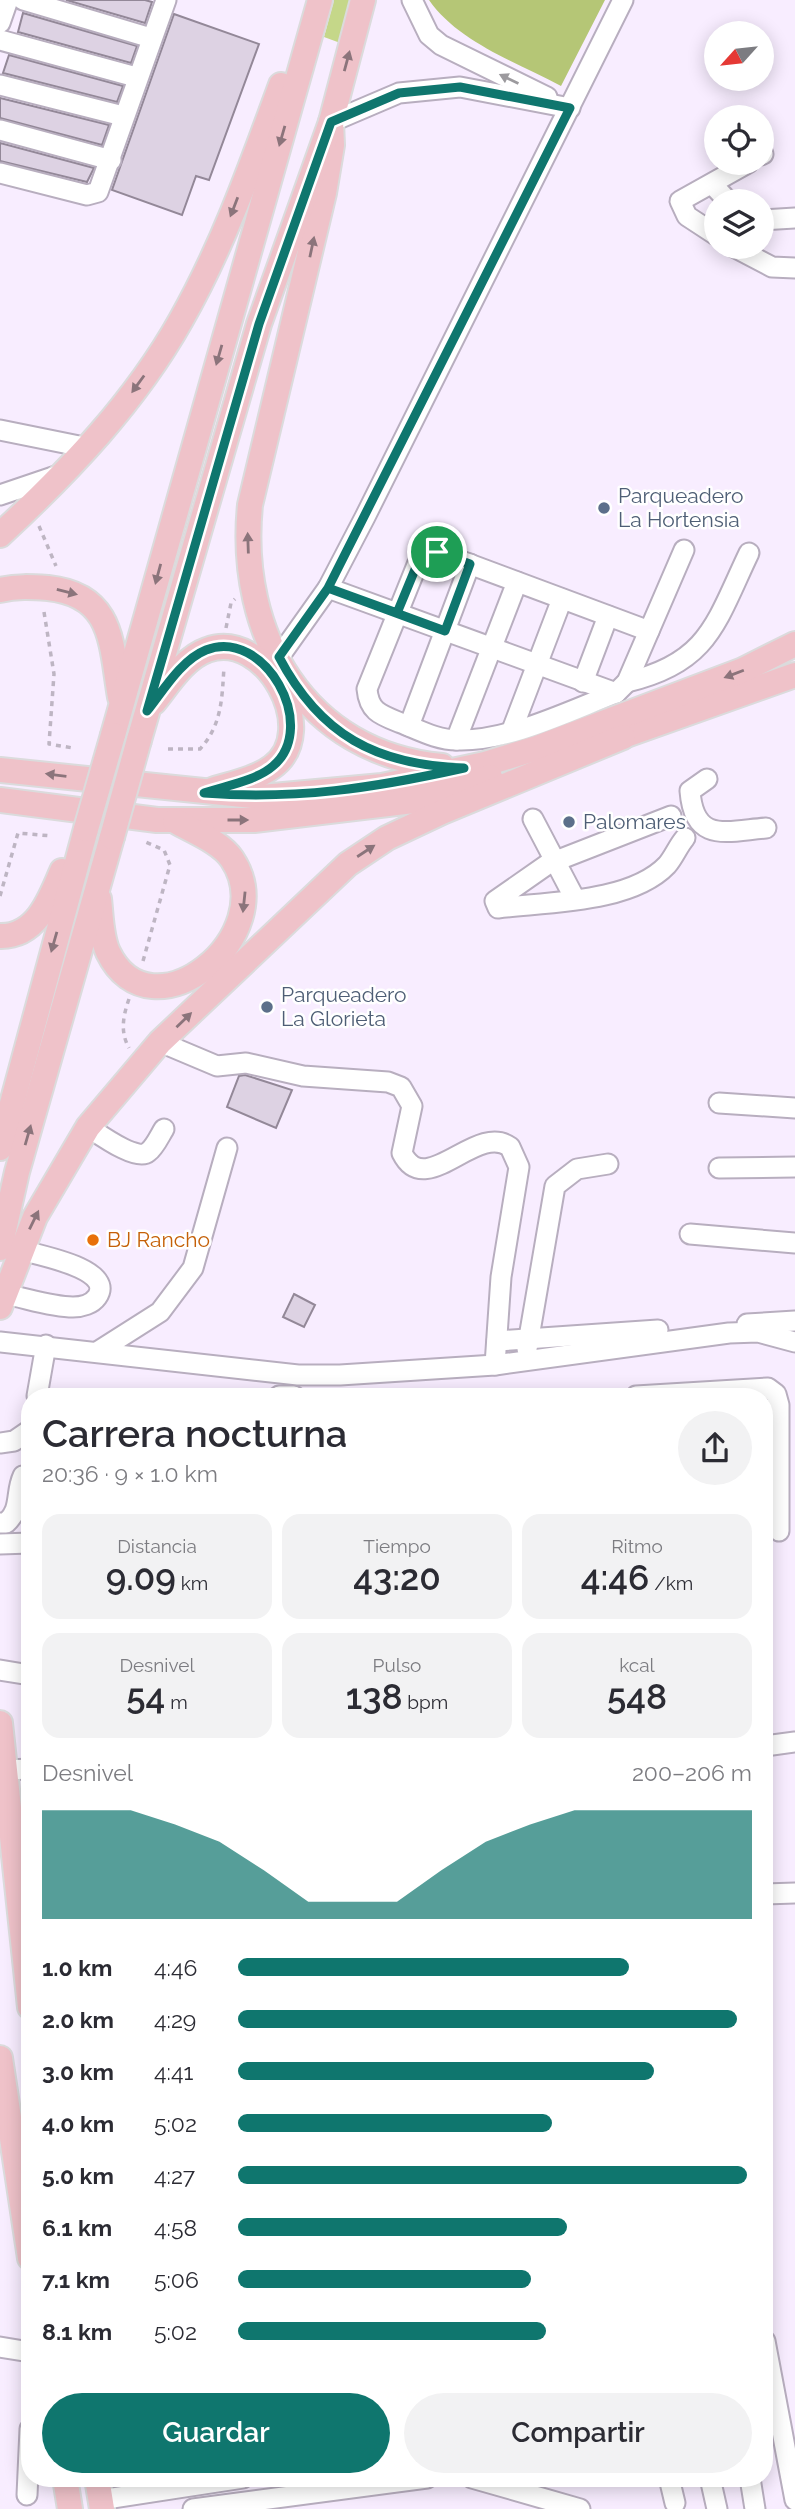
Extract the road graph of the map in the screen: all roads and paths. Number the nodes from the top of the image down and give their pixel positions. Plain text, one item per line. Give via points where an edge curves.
1 (8, 0) edge
2 (23, 0) edge
3 (166, 0) edge
4 (314, 0) edge
5 (320, 0) edge
6 (362, 0) edge
7 (412, 0) edge
8 (623, 0) edge
9 (0, 23) edge
10 (151, 38) junction
11 (0, 40) edge
12 (136, 77) junction
13 (0, 85) edge
14 (570, 108) junction
15 (123, 116) junction
16 (331, 122) junction
17 (0, 130) edge
18 (111, 160) junction
19 (0, 173) edge
20 (727, 175) edge
21 (712, 184) junction
22 (717, 189) edge
23 (795, 218) edge
24 (774, 219) edge
25 (704, 227) edge
26 (757, 259) edge
27 (795, 268) edge
28 (0, 430) edge
29 (89, 448) junction
30 (67, 472) junction
31 (0, 495) edge
32 (31, 507) junction
33 (0, 534) edge
34 (684, 550) dead end
35 (749, 553) dead end
36 (470, 564) junction
37 (56, 566) dead end
38 (517, 582) junction
39 (328, 588) junction
40 (0, 590) edge
41 (562, 599) junction
42 (44, 612) dead end
43 (397, 613) junction
44 (608, 616) junction
45 (445, 631) junction
46 (649, 631) junction
47 (795, 644) edge
48 (489, 647) junction
49 (279, 657) junction
50 (224, 663) dead end
51 (535, 664) junction
52 (795, 675) edge
53 (583, 682) junction
54 (622, 688) junction
55 (122, 705) junction
56 (147, 711) junction
57 (409, 726) junction
58 (512, 730) junction
59 (623, 737) junction
60 (456, 740) junction
61 (73, 748) dead end
62 (169, 748) dead end
63 (464, 768) junction
64 (0, 770) edge
65 (707, 779) dead end
66 (204, 793) junction
67 (1, 801) edge
68 (671, 816) dead end
69 (533, 819) dead end
70 (174, 820) junction
71 (766, 828) dead end
72 (86, 829) junction
73 (52, 835) dead end
74 (685, 838) dead end
75 (143, 841) dead end
76 (554, 861) junction
77 (98, 888) junction
78 (0, 896) edge
79 (575, 899) junction
80 (0, 936) edge
81 (142, 963) dead end
82 (130, 995) dead end
83 (160, 1042) junction
84 (143, 1062) junction
85 (719, 1103) dead end
86 (795, 1108) edge
87 (88, 1127) junction
88 (164, 1129) dead end
89 (0, 1148) edge
90 (228, 1148) dead end
91 (608, 1164) dead end
92 (795, 1167) edge
93 (719, 1168) dead end
94 (690, 1234) dead end
95 (795, 1243) edge
96 (10, 1249) edge
97 (2, 1300) edge
98 (794, 1331) edge
99 (528, 1339) junction
100 (496, 1341) junction
101 (0, 1342) edge
102 (46, 1345) junction
103 (97, 1352) junction
104 (527, 1360) junction
105 (495, 1365) junction
106 (38, 1388) edge
107 (773, 1392) edge
108 (773, 1427) edge
109 (21, 1436) edge
110 (0, 1443) edge
111 (21, 1480) edge
112 (773, 1487) edge
113 (6, 1521) edge
114 (779, 1531) edge
115 (21, 1536) edge
116 (21, 1543) edge
117 (0, 1544) edge
118 (0, 1670) edge
119 (21, 1674) edge
120 (0, 1723) edge
121 (795, 1742) edge
122 (773, 1745) edge
123 (18, 1769) edge
124 (21, 1824) edge
125 (795, 1893) edge
126 (773, 1894) edge
127 (0, 2058) edge
128 (21, 2198) edge
129 (0, 2347) edge
130 (21, 2350) edge
131 (773, 2383) edge
132 (27, 2487) edge
133 (66, 2487) edge
134 (149, 2487) edge
135 (359, 2487) edge
136 (503, 2487) edge
137 (671, 2487) edge
138 (712, 2487) edge
139 (751, 2487) edge
140 (27, 2495) dead end
141 (100, 2496) edge
142 (260, 2500) junction
143 (795, 2500) edge
144 (675, 2503) dead end
145 (70, 2509) edge
146 (193, 2509) edge
147 (294, 2509) edge
148 (580, 2509) edge
149 (717, 2509) edge
150 (755, 2509) edge

1 - 9 street
2 - 10 street
3 - 10 street
4 -> 29 main road via 224,233 181,321
5 -> 55 main road
16 -> 6 main road
14 -> 7 street via 441,45 429,34
8 - 14 street
10 - 12 street
11 - 12 street
12 - 15 street
13 - 15 street
14 - 16 street via 460,87 399,93
14 - 39 street
15 - 18 street
49 -> 16 main road via 252,586 249,517 324,193
16 - 56 main road via 259,324
17 - 18 street
18 - 19 street via 102,186 92,194
20 - 21 street
21 - 22 street
21 - 25 street via 680,201 687,216
23 - 24 street
26 - 27 street via 772,267
28 - 29 street
29 - 30 main road
30 - 31 street
30 - 32 main road
32 - 33 main road
32 - 37 path
34 - 46 street
35 - 54 street via 708,637 670,669
36 - 38 street
36 - 43 street via 437,552 421,555
36 - 45 street
38 - 41 street
38 - 48 street
39 - 43 street
39 - 49 street
40 -> 55 main road via 29,586 59,589 81,595 98,609 108,628
41 - 44 street
41 - 51 street
42 - 61 path via 54,674 49,744
43 - 45 street
43 - 57 street via 367,688 368,701 375,713
44 - 46 street
44 - 53 street
45 - 48 street
45 - 57 street
46 - 54 street
47 -> 63 main road via 743,670 537,748
48 - 51 street
48 - 60 street
49 - 63 main road via 309,706 350,738 410,762
50 - 62 path via 214,734 200,749
51 - 53 street
51 - 58 street
52 - 59 main road
53 - 54 street
54 - 58 street
55 - 72 main road, bridge
56 - 66 main road via 179,671 205,650 237,649 276,678 286,696 289,716 284,752 273,767
56 - 77 main road, bridge
57 - 60 street
58 - 60 street via 483,739
70 -> 59 main road via 254,820 413,801
83 -> 59 main road via 362,853 442,812
63 - 66 main road via 382,786 311,794
66 -> 64 main road
65 - 71 street via 690,791 702,827 712,832
67 - 70 main road
68 - 76 street
69 - 76 street
70 -> 77 main road via 231,856 241,874 245,912 213,960 175,985 140,985 119,971 106,950
72 - 80 main road via 72,846 43,911 25,930
72 -> 89 main road
73 - 78 path via 18,833
74 - 79 street via 656,873 606,895
75 - 81 path via 164,850 170,865
76 - 79 street
76 - 79 street via 495,904 498,908
96 -> 77 main road via 18,1172
82 - 84 path via 122,1016 124,1037
83 - 84 main road
83 - 100 street via 217,1066 246,1063 303,1076 394,1083 406,1091 412,1106 401,1153 416,1169 427,1169 484,1144 499,1142 510,1147 519,1167 500,1277
84 - 87 main road
85 - 86 street
87 - 88 street via 133,1154 143,1155
96 -> 87 main road
90 - 103 street via 188,1277 160,1312
91 - 99 street via 577,1169 555,1186
92 - 93 street
94 - 95 street
96 - 97 main road
96 - 97 street via 88,1270 101,1286 87,1305 73,1307
98 - 99 street
98 - 104 street via 729,1334
99 - 100 street
99 - 104 street
100 - 105 street
101 - 102 street
102 - 103 street
102 - 106 street
103 - 105 street via 298,1376
104 - 105 street
107 - 108 street via 779,1405
109 - 110 street
111 - 113 street via 17,1511
112 - 114 street
113 - 115 street
116 - 117 street
118 - 119 street
120 - 123 main road
121 - 122 street
123 - 124 main road
125 - 126 street
127 - 128 main road
129 - 130 street
131 - 143 street
132 - 140 street
133 - 145 main road
134 - 141 street
135 - 142 street
136 - 148 street
137 - 144 street
138 - 149 street
139 - 150 street
142 - 146 street
142 - 147 street

